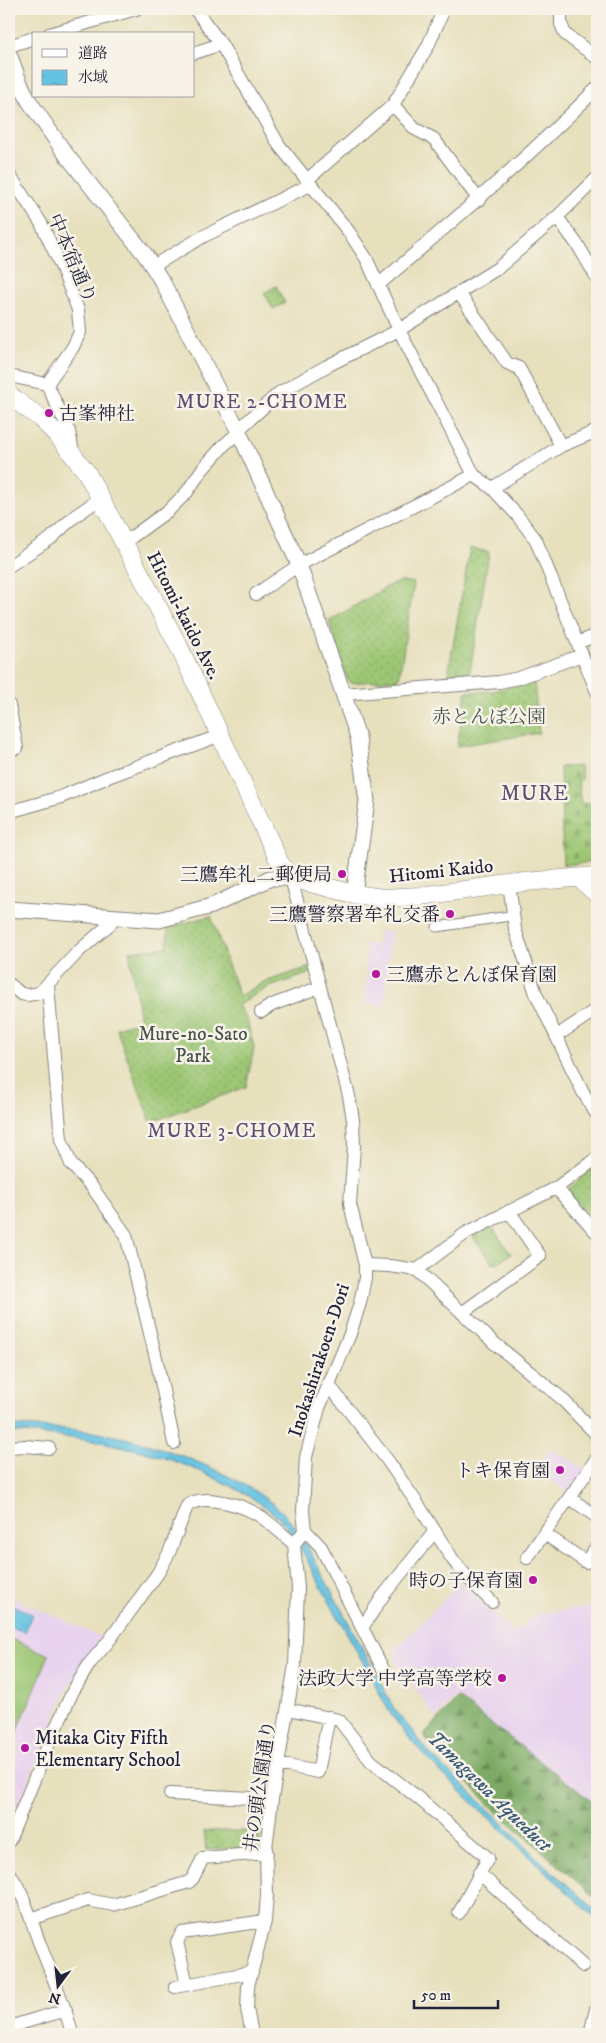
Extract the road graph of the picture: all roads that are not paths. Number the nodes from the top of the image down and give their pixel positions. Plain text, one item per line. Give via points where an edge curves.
1 (136, 9) edge
2 (195, 9) edge
3 (444, 9) edge
4 (561, 9) edge
5 (56, 32) edge
6 (32, 39) edge
7 (222, 44) junction
8 (9, 46) edge
9 (195, 53) edge
10 (9, 54) edge
11 (597, 58) edge
12 (597, 88) edge
13 (392, 105) junction
14 (9, 174) edge
15 (597, 178) edge
16 (308, 182) junction
17 (479, 200) junction
18 (557, 217) junction
19 (153, 266) junction
20 (597, 278) edge
21 (378, 285) junction
22 (459, 293) junction
23 (399, 330) junction
24 (9, 376) edge
25 (47, 384) junction
26 (9, 395) edge
27 (597, 431) edge
28 (238, 432) junction
29 (561, 446) junction
30 (74, 454) junction
31 (474, 475) junction
32 (492, 488) junction
33 (101, 498) junction
34 (125, 542) junction
35 (299, 565) junction
36 (9, 566) edge
37 (256, 594) dead end
38 (597, 635) edge
39 (579, 649) junction
40 (597, 692) edge
41 (343, 694) junction
42 (9, 705) edge
43 (221, 735) junction
44 (9, 748) edge
45 (9, 812) edge
46 (597, 876) edge
47 (291, 878) junction
48 (579, 878) junction
49 (509, 884) junction
50 (354, 894) junction
51 (597, 894) edge
52 (9, 909) edge
53 (115, 916) junction
54 (509, 916) dead end
55 (437, 927) dead end
56 (9, 984) edge
57 (48, 986) junction
58 (320, 987) junction
59 (597, 1009) edge
60 (261, 1012) dead end
61 (564, 1031) dead end
62 (597, 1115) edge
63 (597, 1158) edge
64 (556, 1188) junction
65 (510, 1212) junction
66 (597, 1233) edge
67 (365, 1266) junction
68 (417, 1270) junction
69 (462, 1313) junction
70 (328, 1384) junction
71 (597, 1436) edge
72 (174, 1443) dead end
73 (9, 1448) edge
74 (49, 1448) dead end
75 (597, 1458) edge
76 (570, 1498) junction
77 (597, 1517) edge
78 (435, 1531) junction
79 (545, 1534) junction
80 (299, 1537) junction
81 (597, 1546) edge
82 (527, 1558) dead end
83 (492, 1602) dead end
84 (362, 1628) junction
85 (385, 1672) dead end
86 (288, 1709) junction
87 (329, 1717) junction
88 (278, 1764) junction
89 (170, 1794) dead end
90 (272, 1799) junction
91 (9, 1841) edge
92 (267, 1853) junction
93 (9, 1873) edge
94 (479, 1873) junction
95 (459, 1913) dead end
96 (31, 1918) junction
97 (265, 1921) junction
98 (583, 1966) dead end
99 (252, 1972) junction
100 (66, 2010) junction
101 (596, 2011) edge
102 (9, 2027) edge
103 (72, 2034) edge
104 (252, 2034) edge
105 (590, 2034) edge

1 - 5 street
2 - 7 street
3 - 13 street via 428,46
4 - 11 street via 565,34
6 - 8 street
7 - 9 street
7 - 16 street via 279,145
10 - 19 street via 30,101 65,153
12 - 17 street
13 - 16 street
13 - 17 street via 415,129 434,139
14 - 25 street, 中本宿通り via 41,223 78,310 80,332
15 - 18 street
16 - 19 street
16 - 21 street via 349,232
17 - 21 street
18 - 20 street
18 - 22 street via 498,268
19 - 28 street
21 - 23 street
22 - 23 street
22 - 29 street via 507,363 518,368
23 - 28 street via 279,393
23 - 31 street
24 - 25 street
25 - 30 street via 68,431
26 - 30 main road, Hitomi-kaido Ave. via 41,419
27 - 29 street
28 - 34 street via 224,444 169,510
28 - 35 street
29 - 32 street
30 - 33 main road, Hitomi-kaido Ave.
31 - 32 street
31 - 35 street
32 - 39 street via 536,540
33 - 34 main road, Hitomi-kaido Ave.
33 - 36 street via 50,539
34 - 43 main road, Hitomi-kaido Ave.
35 - 37 street
35 - 41 street
38 - 39 street
39 - 40 street
39 - 41 street via 519,678 499,682
41 - 50 street via 358,737 367,801
42 - 44 street via 17,748
43 - 45 street via 61,797
43 - 47 main road, Hitomi-kaido Ave. via 280,863
46 - 48 main road, Hitomi Kaido
47 - 50 main road, Hitomi Kaido
47 - 53 street via 270,878 212,906 169,918
47 - 58 street, Inokashirakoen-Dori
48 - 49 main road, Hitomi Kaido
48 - 51 main road
49 - 50 main road, Hitomi Kaido via 420,896 383,898
49 - 62 street via 516,930 536,994
52 - 53 street
53 - 57 street
54 - 55 street
56 - 57 street via 21,994 28,995 39,993
57 - 72 street via 62,1140 71,1164 92,1187 126,1235
58 - 60 street via 272,1004
58 - 67 street, Inokashirakoen-Dori via 353,1120 350,1204
59 - 61 street
63 - 64 street
64 - 65 street
64 - 66 street
65 - 68 street via 466,1233
65 - 69 street via 540,1256
67 - 68 street
67 - 70 street, Inokashirakoen-Dori via 360,1303
68 - 69 street
69 - 71 street via 544,1383
70 - 78 street via 388,1461
70 - 80 street, Inokashirakoen-Dori via 306,1457
73 - 74 street
75 - 76 street
76 - 77 street
76 - 79 street
78 - 83 street via 462,1572
78 - 84 street
79 - 81 street via 586,1562
79 - 82 street
80 - 84 street via 321,1547
80 - 86 street, 井の頭公園通り via 297,1636
80 - 91 street via 237,1504 200,1500 187,1506 158,1573 90,1663 73,1691
84 - 85 street
86 - 87 street
86 - 88 street, 井の頭公園通り
87 - 88 street via 318,1772
87 - 94 street via 340,1720 371,1761 488,1858
88 - 90 street, 井の頭公園通り
89 - 90 street
90 - 92 street, 井の頭公園通り
92 - 96 street via 203,1858 189,1882 113,1905 88,1900
92 - 97 street, 井の頭公園通り
93 - 96 street
94 - 95 street
94 - 98 street
96 - 100 street
97 - 99 street, 井の頭公園通り
97 - 99 street via 182,1933 177,1942 181,1986
99 - 104 street, 井の頭公園通り via 247,2009
100 - 102 street
100 - 103 street
101 - 105 street

